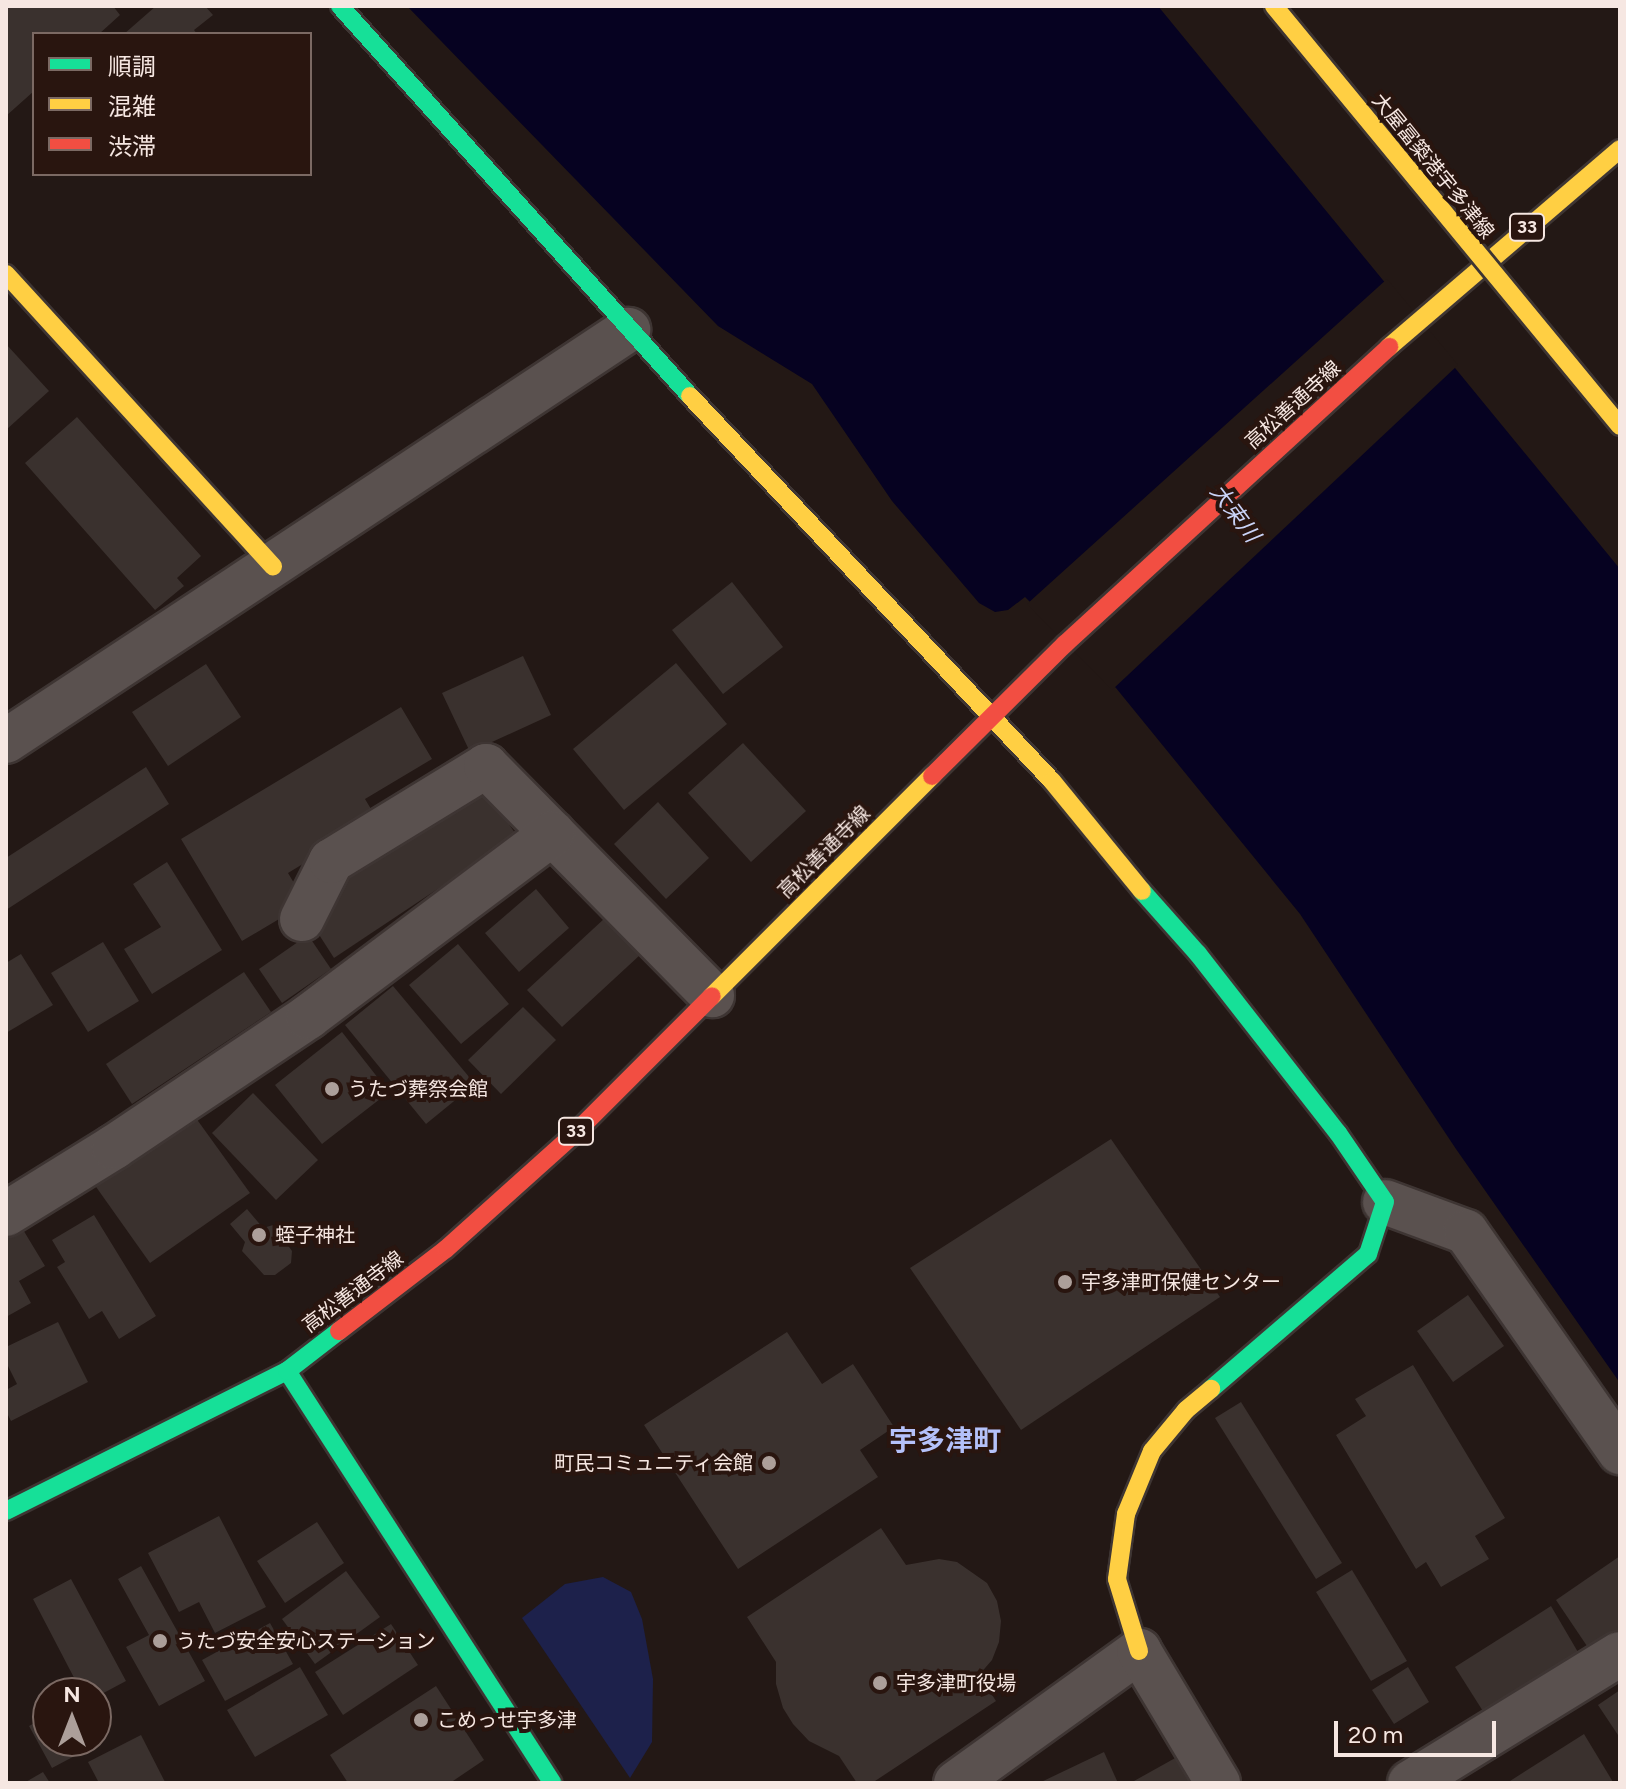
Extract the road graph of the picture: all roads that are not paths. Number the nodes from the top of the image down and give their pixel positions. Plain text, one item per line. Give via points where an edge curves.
1 (340, 6) edge
2 (1274, 6) edge
3 (1620, 149) edge
4 (9, 284) edge
5 (628, 330) junction
6 (1620, 426) edge
7 (273, 566) junction
8 (992, 713) junction
9 (6, 741) edge
10 (553, 833) junction
11 (302, 919) dead end
12 (712, 995) junction
13 (1385, 1202) junction
14 (6, 1214) edge
15 (287, 1371) junction
16 (1620, 1452) edge
17 (6, 1511) edge
18 (1139, 1651) junction
19 (1620, 1654) edge
20 (553, 1783) edge
21 (956, 1783) edge
22 (1218, 1783) edge
23 (1410, 1783) edge

1 - 5 street
2 - 6 street, 大屋冨築港宇多津線, bridge
3 - 8 street, 高松善通寺線 / 33 via 1434,306
4 - 7 street
5 - 7 street
5 - 8 street
7 - 9 street
8 - 12 street, 高松善通寺線 / 33
8 - 13 street via 1198,954 1338,1133
10 - 11 street via 486,766 331,861
10 - 12 street
10 - 14 street via 308,1017
12 - 15 street, 高松善通寺線 / 33 via 571,1137 457,1239
13 - 16 street via 1466,1232
13 - 18 street via 1368,1254 1186,1410 1152,1451 1126,1514 1117,1579
15 - 17 street, 高松善通寺線 / 33
15 - 20 street
18 - 21 street
18 - 22 street
19 - 23 street

